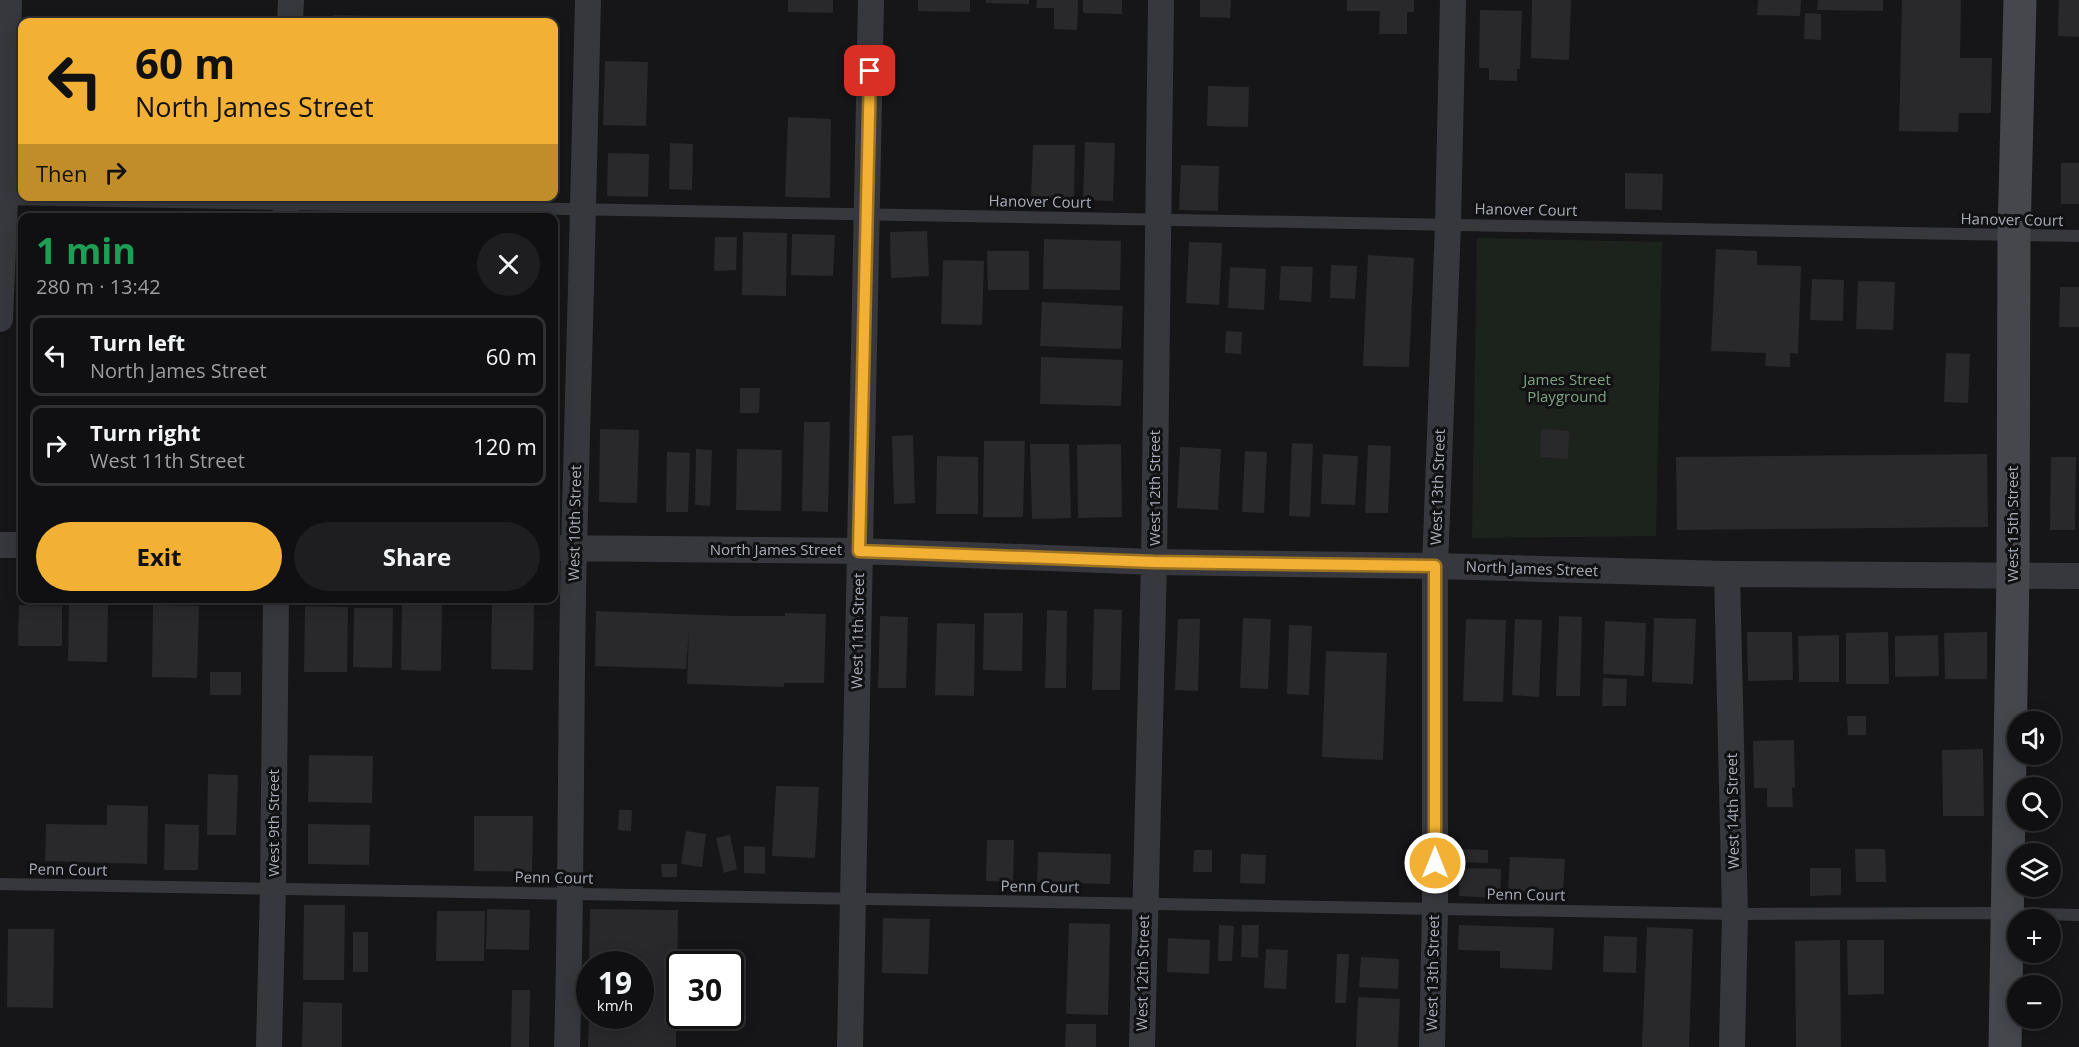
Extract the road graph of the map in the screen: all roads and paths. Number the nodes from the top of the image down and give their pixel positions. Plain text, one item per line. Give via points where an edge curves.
1 (9, 0) edge
2 (291, 0) edge
3 (588, 0) edge
4 (871, 0) edge
5 (1161, 0) edge
6 (1452, 0) edge
7 (2020, 0) edge
8 (290, 18) edge
9 (3, 199) edge
10 (18, 199) edge
11 (84, 201) edge
12 (286, 206) edge
13 (585, 209) junction
14 (867, 214) junction
15 (1157, 219) junction
16 (1448, 224) junction
17 (2014, 235) junction
18 (2079, 236) edge
19 (0, 319) edge
20 (0, 545) edge
21 (18, 545) edge
22 (564, 548) edge
23 (859, 551) junction
24 (1154, 562) junction
25 (1435, 566) junction
26 (1726, 574) junction
27 (2013, 574) junction
28 (2079, 576) edge
29 (276, 603) edge
30 (0, 884) edge
31 (273, 888) junction
32 (572, 894) junction
33 (854, 899) junction
34 (1144, 904) junction
35 (1435, 909) junction
36 (2006, 913) junction
37 (1735, 914) junction
38 (2079, 915) edge
39 (269, 1047) edge
40 (567, 1047) edge
41 (850, 1047) edge
42 (1142, 1047) edge
43 (1432, 1047) edge
44 (1732, 1047) edge
45 (2005, 1047) edge

1 - 9 street
2 - 8 street
3 - 13 street, West 10th Street
4 - 14 street, West 11th Street
5 - 15 street, West 12th Street
6 - 16 street, West 13th Street
7 - 17 main road, West 15th Street
9 - 10 lane, Hanover Court
9 - 19 street
11 - 12 lane, Hanover Court
12 - 13 lane, Hanover Court
13 - 14 lane, Hanover Court
13 - 22 street, West 10th Street
14 - 15 lane, Hanover Court
14 - 23 street, West 11th Street
15 - 16 lane, Hanover Court
15 - 24 street, West 12th Street
16 - 17 lane, Hanover Court
16 - 25 street, West 13th Street
17 - 18 lane, Hanover Court
17 - 27 main road, West 15th Street
20 - 21 street
22 - 23 street, North James Street
22 - 32 street, West 10th Street
23 - 24 street, North James Street
23 - 33 street, West 11th Street
24 - 25 street, North James Street
24 - 34 street, West 12th Street
25 - 26 street, North James Street
25 - 35 street, West 13th Street
26 - 27 street, North James Street
26 - 37 street, West 14th Street
27 - 28 street, North James Street
27 - 36 main road, West 15th Street
29 - 31 street, West 9th Street
30 - 31 lane, Penn Court
31 - 32 lane, Penn Court
31 - 39 street, West 9th Street
32 - 33 lane, Penn Court
32 - 40 street, West 10th Street
33 - 34 lane, Penn Court
33 - 41 street, West 11th Street
34 - 35 lane, Penn Court
34 - 42 street, West 12th Street
35 - 37 lane, Penn Court
35 - 43 street, West 13th Street
36 - 37 lane, Penn Court
36 - 38 lane, Penn Court
36 - 45 main road, West 15th Street
37 - 44 street, West 14th Street

